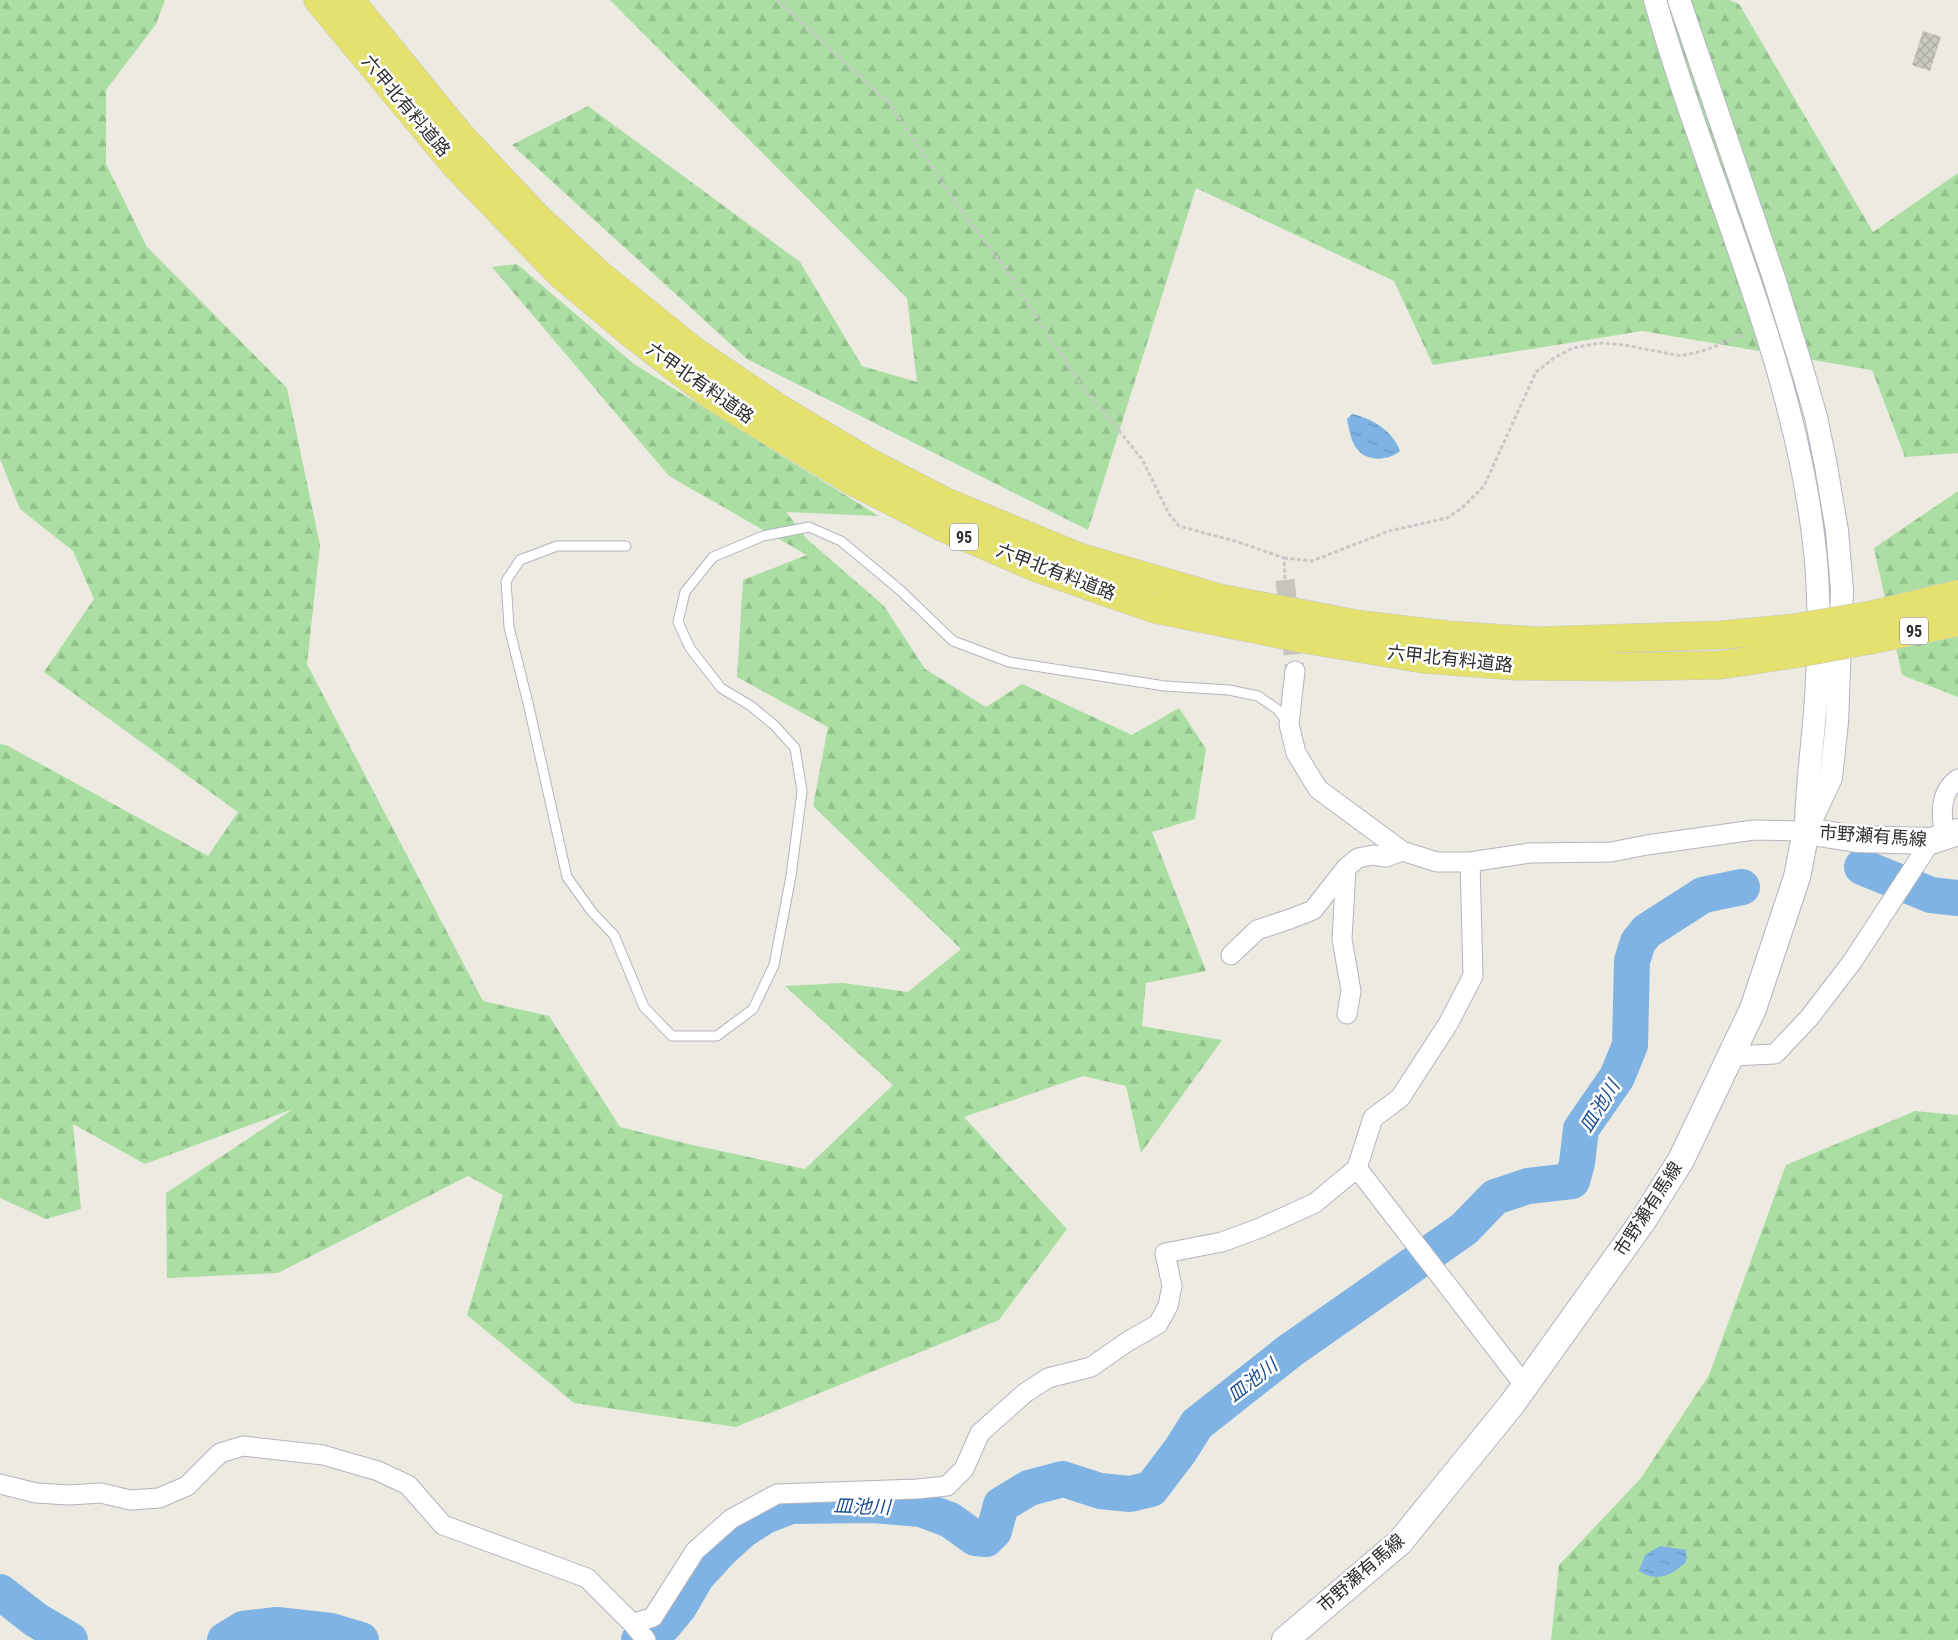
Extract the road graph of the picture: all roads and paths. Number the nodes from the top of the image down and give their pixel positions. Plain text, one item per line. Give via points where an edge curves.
1 (318, 0) edge
2 (350, 0) edge
3 (778, 0) edge
4 (1655, 0) edge
5 (1680, 0) edge
6 (1764, 326) junction
7 (626, 546) dead end
8 (1284, 558) junction
9 (1285, 580) tunnel mouth
10 (1958, 594) edge
11 (1958, 622) edge
12 (1871, 628) junction
13 (1794, 641) junction
14 (1295, 671) tunnel mouth
15 (1289, 724) junction
16 (1958, 779) edge
17 (1806, 831) junction
18 (1945, 836) edge
19 (1402, 851) junction
20 (1470, 862) junction
21 (1346, 868) junction
22 (1231, 955) dead end
23 (1347, 1014) dead end
24 (1732, 1056) junction
25 (1357, 1168) junction
26 (1525, 1386) junction
27 (0, 1484) edge
28 (639, 1631) edge
29 (1285, 1640) edge

1 - 13 main road, 六甲北有料道路 / 95 via 454,165 568,281 712,396 852,481 944,528 1037,568 1155,609 1422,659 1515,666 1619,668 1722,665
2 - 13 main road, 六甲北有料道路 / 95 via 460,135 538,218 600,275 694,351 780,409 872,464 946,502 1079,557 1200,593 1362,625 1538,641 1722,635
3 - 8 path via 889,103 962,212 1005,268 1076,378 1142,459 1169,514 1179,526
4 - 6 street
5 - 17 street via 1801,365 1819,433 1837,531 1842,590 1837,722 1831,778
6 - 8 path via 1706,350 1682,356 1625,345 1573,348 1536,372 1484,486 1462,508 1447,518 1389,531 1312,561
6 - 17 street via 1792,421 1814,544 1818,659
7 - 15 lane via 557,546 520,560 506,582 509,626 567,877 592,912 614,935 644,1007 672,1036 717,1036 753,1008 774,965 791,876 802,791 795,748 751,706 721,688 690,648 678,622 685,592 713,557 763,536 809,527 841,541 953,640 1009,662 1165,686 1229,690 1258,696 1277,709
8 - 9 path
10 - 12 main road, 六甲北有料道路 / 95
11 - 12 main road, 六甲北有料道路 / 95
12 - 13 main road, 六甲北有料道路 / 95, bridge
14 - 15 street
15 - 19 street via 1296,754 1318,789
16 - 18 street via 1943,799
17 - 18 main road, 市野瀬有馬線 via 1856,839
17 - 20 street via 1754,830 1611,852 1530,853
17 - 24 main road, 市野瀬有馬線 via 1797,877 1754,1008
18 - 24 street via 1809,1018 1776,1054
19 - 20 street via 1437,862
19 - 21 street via 1358,858
20 - 25 street via 1472,976 1448,1024 1400,1098 1373,1118
21 - 22 street via 1313,910 1257,930
21 - 23 street via 1342,939 1351,991
24 - 26 main road, 市野瀬有馬線 via 1681,1160 1642,1222
25 - 26 street
25 - 28 street via 1315,1203 1260,1228 1222,1242 1165,1253 1172,1286 1168,1306 1158,1324 1091,1367 1048,1378 1025,1393 980,1433 964,1469 947,1486 777,1494 753,1505 695,1551 653,1617
26 - 29 main road, 市野瀬有馬線 via 1400,1542
27 - 28 street via 36,1493 101,1493 130,1500 159,1498 187,1486 220,1453 243,1446 323,1455 378,1471 408,1485 443,1525 587,1578

